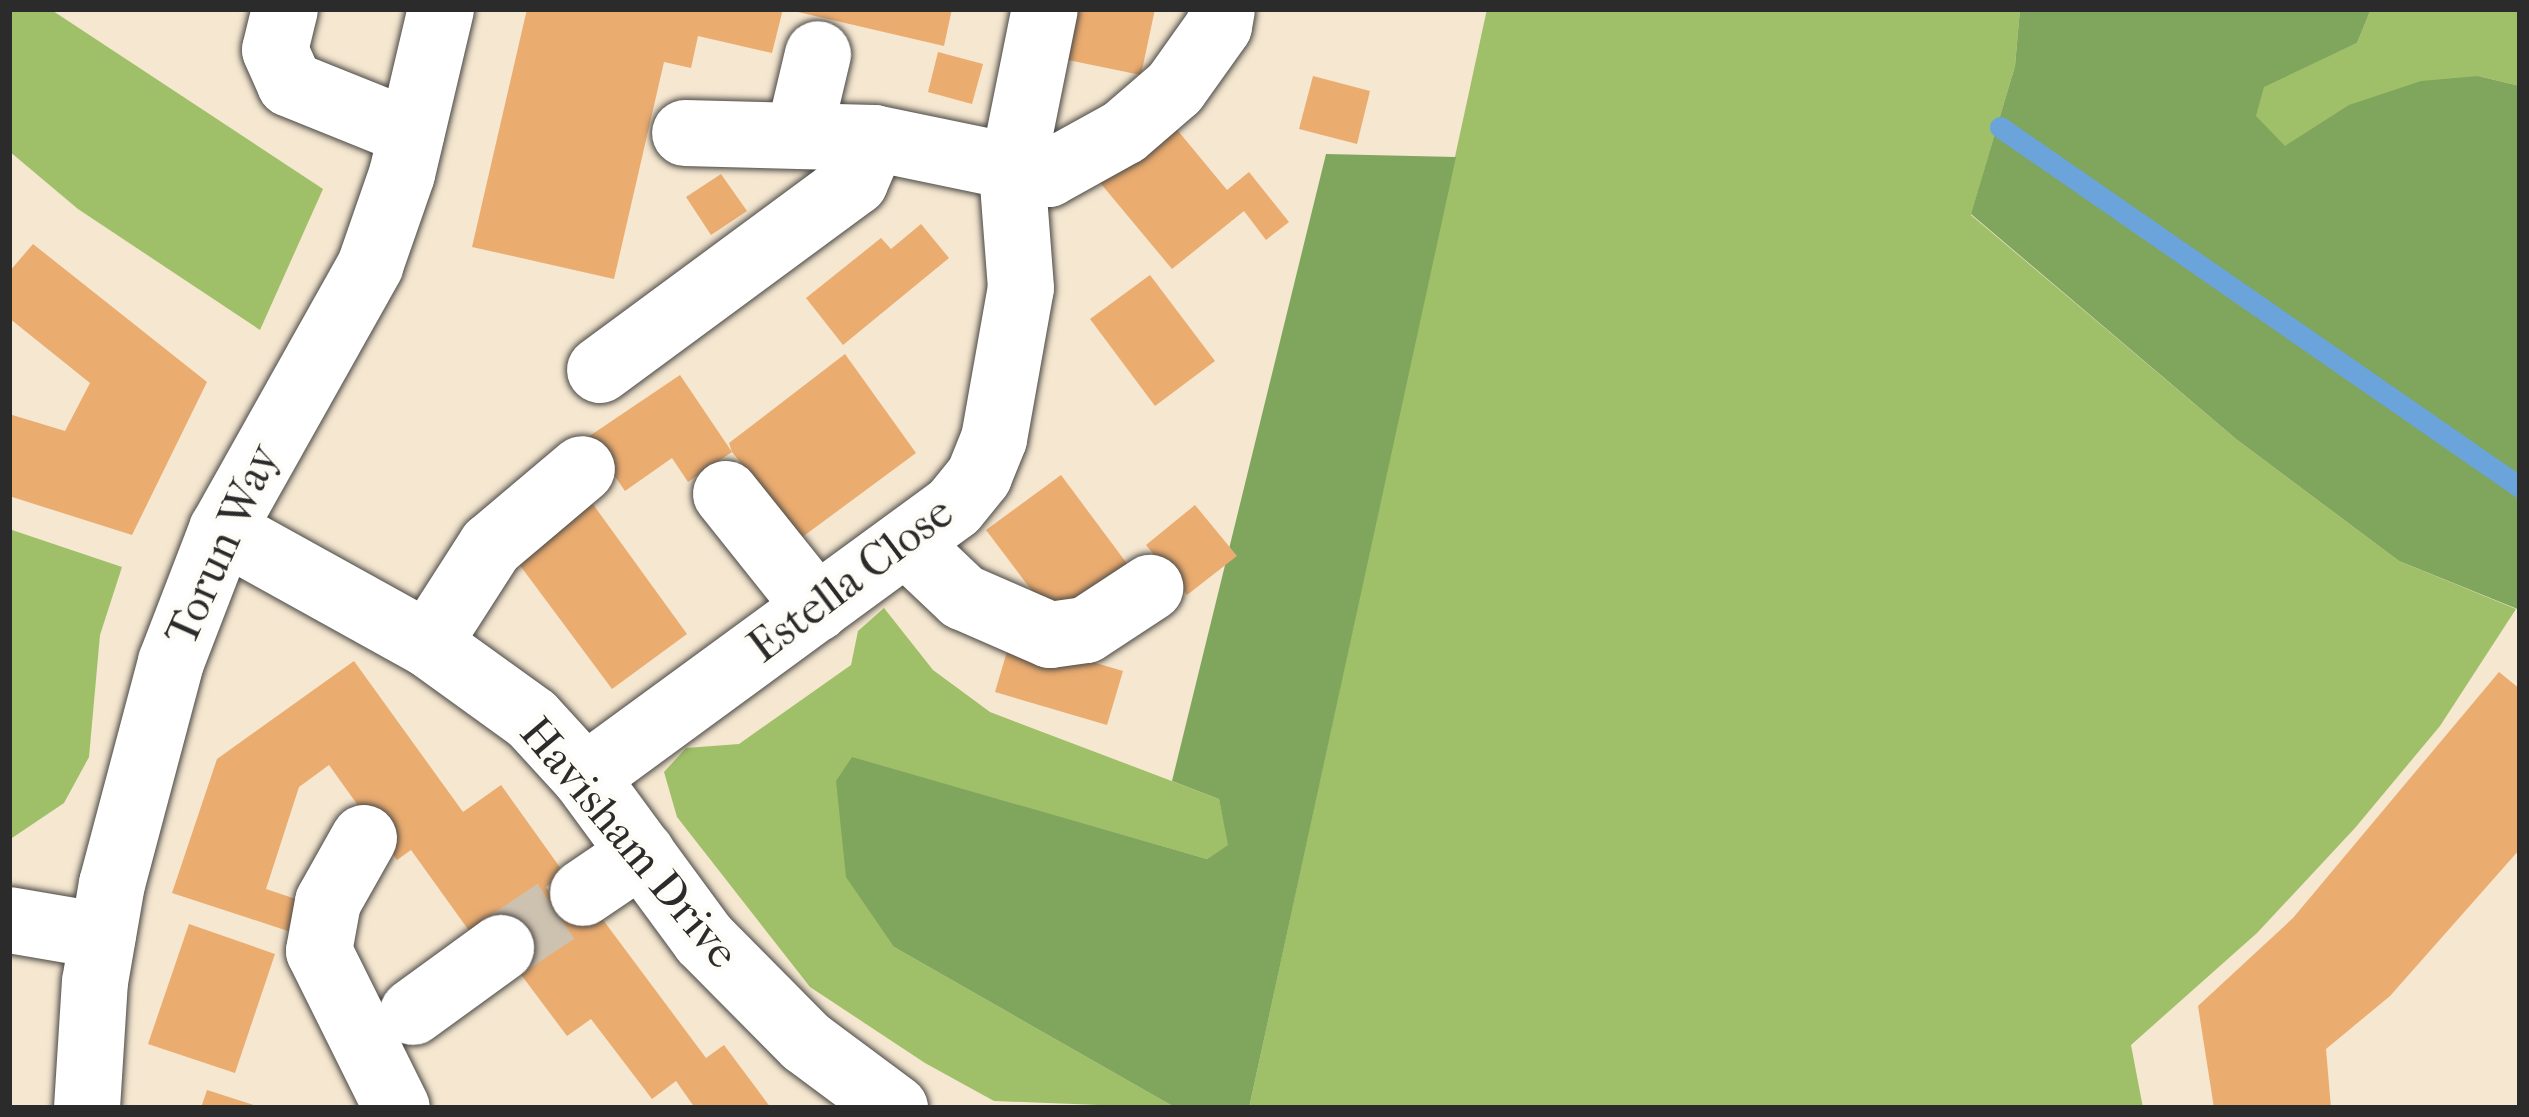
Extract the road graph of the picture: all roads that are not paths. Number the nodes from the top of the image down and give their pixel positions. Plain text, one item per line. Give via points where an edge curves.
1 (285, 9) edge
2 (441, 9) edge
3 (1045, 9) edge
4 (1222, 9) edge
5 (818, 54) dead end
6 (412, 133) junction
7 (685, 134) dead end
8 (799, 134) junction
9 (874, 138) junction
10 (1012, 172) junction
11 (600, 370) dead end
12 (582, 470) dead end
13 (726, 494) dead end
14 (222, 530) junction
15 (905, 544) junction
16 (1150, 588) dead end
17 (817, 608) junction
18 (428, 644) junction
19 (585, 777) junction
20 (364, 838) dead end
21 (642, 853) junction
22 (583, 893) tunnel mouth
23 (9, 920) edge
24 (103, 936) junction
25 (501, 948) tunnel mouth
26 (413, 1012) dead end
27 (87, 1108) edge
28 (397, 1108) edge
29 (895, 1108) edge

1 - 6 street via 275,50 290,84
2 - 6 street, Torun Way
3 - 10 street, Estella Close
4 - 10 street via 1199,60 1124,132 1048,174
5 - 8 street
6 - 14 street, Torun Way via 370,266
7 - 8 street
8 - 9 street
9 - 10 street
9 - 11 street via 855,182
10 - 15 street, Estella Close via 1022,288 994,439 954,507
12 - 18 street via 490,546
13 - 17 street
14 - 18 street, Havisham Drive
14 - 24 street, Torun Way via 171,662
15 - 16 street via 964,597 1050,635 1086,630
15 - 17 street, Estella Close
17 - 19 street, Estella Close
18 - 19 street, Havisham Drive via 532,719
19 - 21 street, Havisham Drive
20 - 28 street via 328,902 319,951
21 - 22 street
21 - 29 street, Havisham Drive via 748,986
23 - 24 street
24 - 27 street, Torun Way
25 - 26 street

